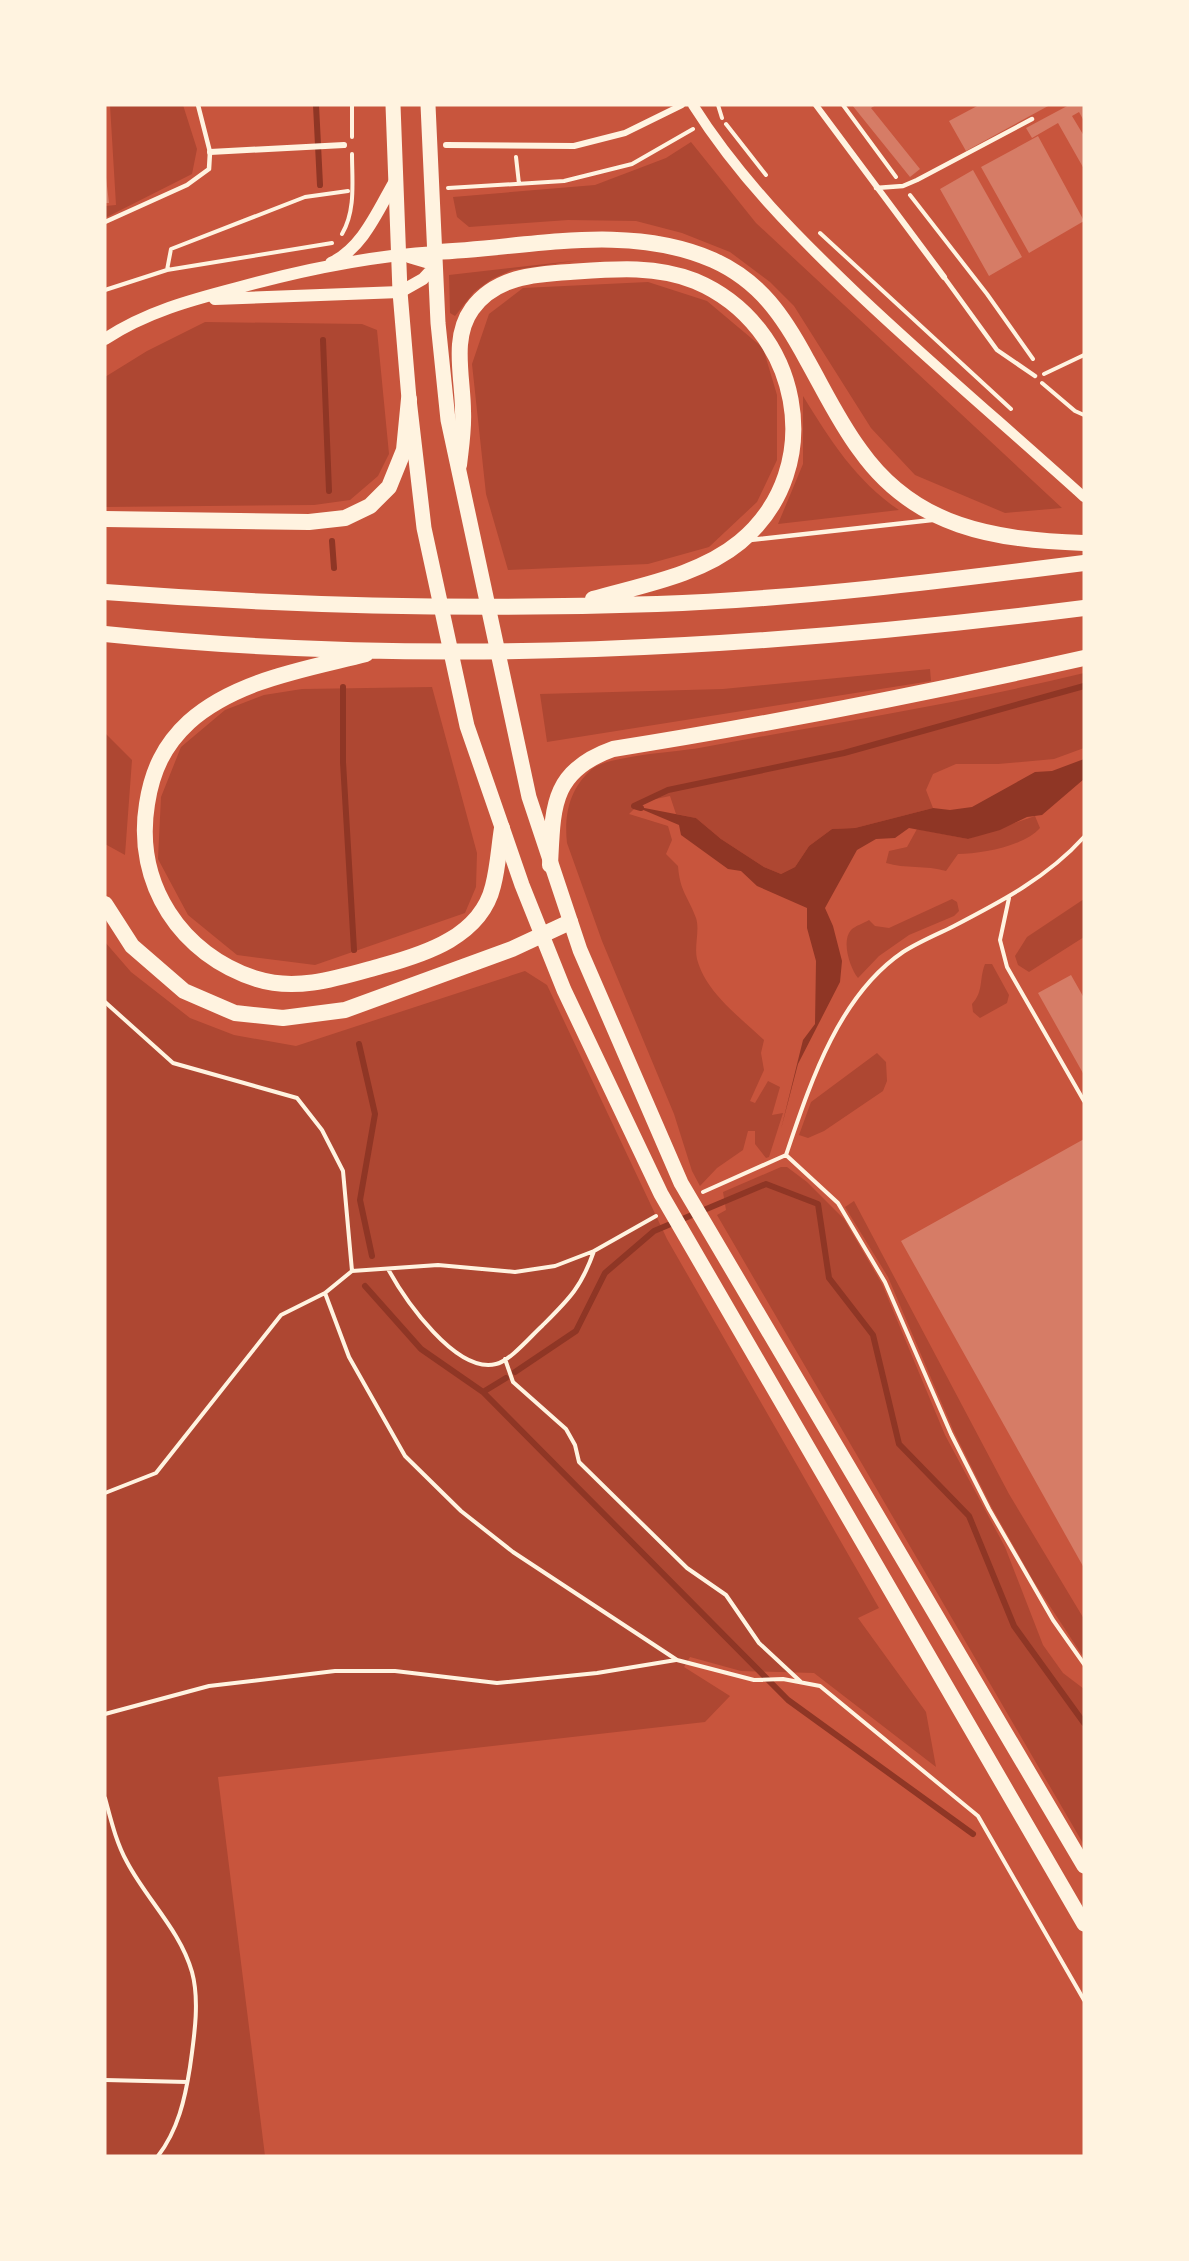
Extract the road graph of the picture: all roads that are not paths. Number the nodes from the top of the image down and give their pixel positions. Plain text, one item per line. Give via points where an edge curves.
1 (198, 105) edge
2 (393, 105) edge
3 (428, 105) edge
4 (682, 105) edge
5 (693, 105) edge
6 (816, 105) edge
7 (1032, 119) dead end
8 (344, 145) dead end
9 (446, 145) dead end
10 (210, 152) junction
11 (395, 181) junction
12 (876, 188) junction
13 (105, 222) edge
14 (399, 254) junction
15 (436, 259) junction
16 (321, 268) junction
17 (944, 277) joint
18 (400, 292) junction
19 (193, 300) junction
20 (105, 339) edge
21 (1035, 376) road end
22 (409, 399) junction
23 (459, 465) junction
24 (1084, 497) edge
25 (105, 519) edge
26 (944, 519) junction
27 (742, 541) junction
28 (1084, 543) edge
29 (1084, 563) edge
30 (105, 592) edge
31 (571, 606) junction
32 (1084, 608) edge
33 (105, 634) edge
34 (384, 649) junction
35 (1084, 658) edge
36 (502, 828) junction
37 (550, 865) junction
38 (105, 904) edge
39 (570, 922) junction
40 (542, 935) junction
41 (1084, 1866) edge
42 (1084, 1924) edge

1 - 10 lane
2 - 11 main road
3 - 15 main road
4 - 9 street via 615,136 574,146
5 - 24 street via 744,177 795,234 910,343
6 - 12 street
7 - 12 lane via 903,186
8 - 10 street
10 - 13 lane via 208,169 187,185
11 - 14 main road
11 - 16 main road via 362,237 339,260
12 - 17 street
14 - 15 main road
14 - 16 main road
14 - 18 main road
15 - 18 main road via 423,279
15 - 23 main road via 448,420
15 - 26 highway via 594,239 624,240 655,242 735,271 765,294 777,310 840,420 876,470 918,505
16 - 19 main road
17 - 21 lane via 997,350
18 - 19 main road
18 - 22 main road
19 - 20 main road via 144,317
22 - 25 highway via 404,450 389,486 370,506 345,518 309,522
22 - 36 main road via 424,528 467,726
23 - 27 highway via 464,412 460,343 470,311 480,299 506,282 544,274 620,268 680,276 723,295 746,314 776,352 790,389 793,435 783,483 759,524
23 - 37 main road via 529,797
26 - 27 lane
26 - 28 highway via 1006,538
27 - 31 highway via 702,565
29 - 31 highway via 793,595
30 - 31 highway via 237,603 410,608
32 - 34 highway via 798,639 679,646
33 - 34 highway
34 - 36 highway via 303,671 215,702 171,740 157,762 143,828 153,886 171,919 194,945 217,962 258,980 290,984 326,981 393,963 474,924 493,887
35 - 37 highway via 769,725 612,749 589,758 568,775 556,801
36 - 40 main road
37 - 39 main road
38 - 40 highway via 132,946 184,991 235,1013 283,1018 345,1010
39 - 40 highway
39 - 41 main road via 681,1183
40 - 42 main road via 660,1194

